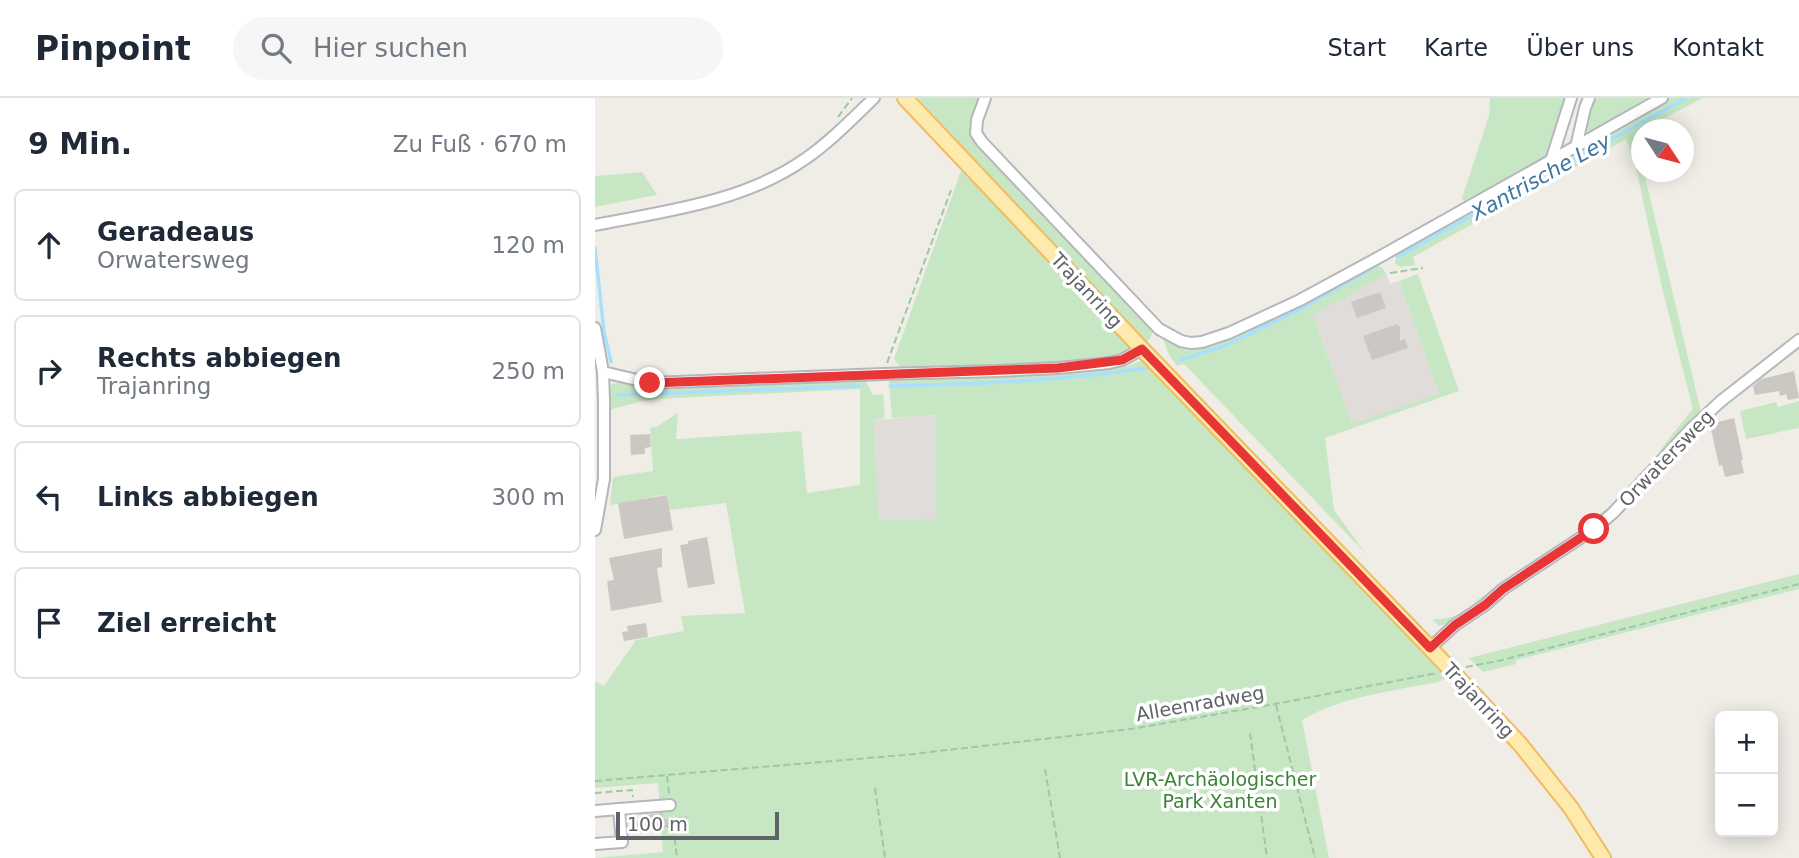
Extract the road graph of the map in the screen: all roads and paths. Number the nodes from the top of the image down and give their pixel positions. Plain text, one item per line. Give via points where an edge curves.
1 (852, 98) edge
2 (874, 98) edge
3 (905, 98) edge
4 (985, 98) edge
5 (1571, 98) edge
6 (1589, 98) edge
7 (1662, 98) edge
8 (837, 118) dead end
9 (1576, 147) junction
10 (1551, 161) junction
11 (951, 190) dead end
12 (595, 225) edge
13 (1423, 268) dead end
14 (1390, 273) dead end
15 (595, 328) edge
16 (1799, 341) edge
17 (1142, 349) junction
18 (603, 372) junction
19 (883, 374) junction
20 (595, 530) edge
21 (1799, 584) edge
22 (1430, 648) junction
23 (1451, 670) junction
24 (1275, 704) junction
25 (1249, 733) dead end
26 (1045, 769) dead end
27 (667, 775) junction
28 (595, 781) edge
29 (875, 788) dead end
30 (670, 805) junction
31 (619, 809) junction
32 (595, 811) edge
33 (673, 826) junction
34 (622, 842) junction
35 (595, 844) edge
36 (677, 858) edge
37 (885, 858) edge
38 (1060, 858) edge
39 (1267, 858) edge
40 (1315, 858) edge
41 (1603, 858) edge

1 - 8 path
2 - 12 street via 805,160 773,177 715,200
3 - 17 main road, Trajanring
4 - 10 street via 976,133 982,142 1159,329 1191,343 1229,334 1300,300
5 - 10 street
6 - 9 street
7 - 9 street
9 - 10 street
11 - 19 path
13 - 14 path
15 - 18 street
16 - 22 street, Orwatersweg via 1711,410 1594,529 1503,589
17 - 19 street via 1122,360 1071,367
17 - 22 main road, Trajanring
18 - 19 street via 650,383
18 - 20 street via 604,479
21 - 23 path, Alleenradweg
22 - 23 main road, Trajanring
23 - 24 path, Alleenradweg
23 - 41 main road, Trajanring via 1538,765
24 - 27 path, Alleenradweg via 1118,731
24 - 40 path
25 - 39 path
26 - 38 path
27 - 28 path, Alleenradweg
27 - 30 path
29 - 37 path
30 - 31 street
30 - 33 path
31 - 32 street
31 - 34 street
33 - 34 path via 637,828
33 - 36 path
34 - 35 street

